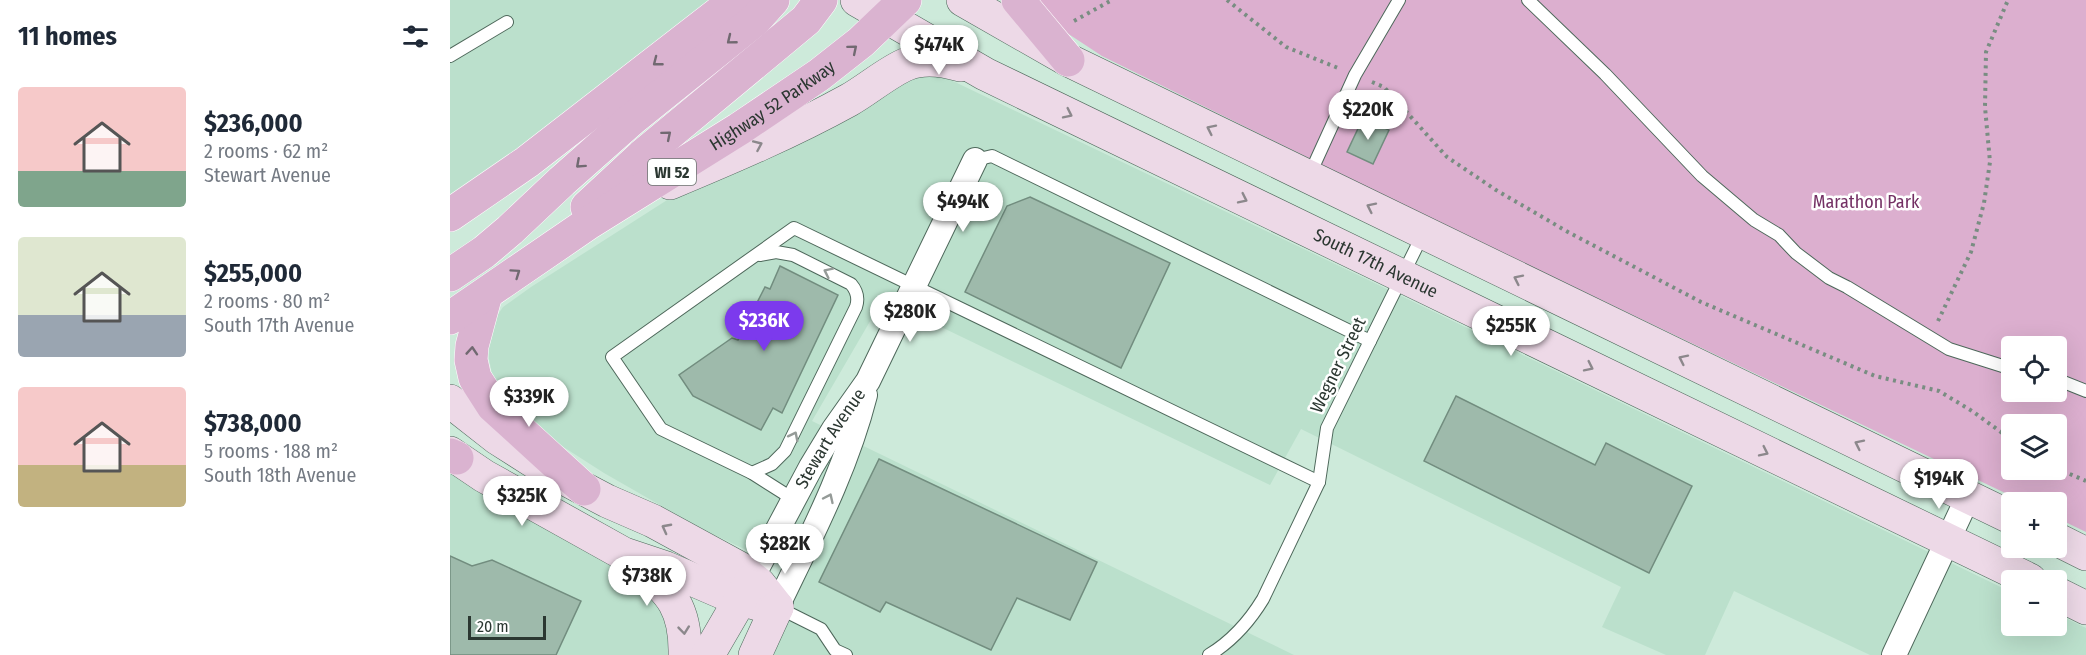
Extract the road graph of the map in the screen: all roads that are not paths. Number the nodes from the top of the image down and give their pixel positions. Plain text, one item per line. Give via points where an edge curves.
1 (711, 0) edge
2 (736, 0) edge
3 (772, 0) edge
4 (821, 0) edge
5 (857, 0) edge
6 (963, 0) edge
7 (1018, 0) edge
8 (1400, 0) edge
9 (1528, 0) edge
10 (892, 6) edge
11 (507, 22) dead end
12 (689, 38) junction
13 (450, 56) edge
14 (1068, 60) junction
15 (986, 74) junction
16 (975, 160) joint
17 (527, 162) junction
18 (1308, 177) junction
19 (450, 193) edge
20 (626, 200) junction
21 (450, 216) edge
22 (1424, 233) junction
23 (550, 249) junction
24 (755, 256) junction
25 (450, 275) edge
26 (1402, 276) junction
27 (914, 287) junction
28 (486, 294) junction
29 (450, 318) edge
30 (1370, 341) junction
31 (2001, 366) edge
32 (868, 381) junction
33 (2067, 383) edge
34 (2086, 391) edge
35 (450, 401) edge
36 (452, 455) edge
37 (752, 473) junction
38 (1319, 482) junction
39 (584, 489) junction
40 (1968, 497) junction
41 (793, 499) junction
42 (2001, 513) edge
43 (1948, 541) junction
44 (2067, 544) edge
45 (624, 554) junction
46 (2086, 554) edge
47 (2009, 570) edge
48 (746, 589) junction
49 (2067, 598) edge
50 (777, 607) junction
51 (2086, 608) edge
52 (685, 655) edge
53 (708, 655) edge
54 (755, 655) edge
55 (846, 655) edge
56 (1209, 655) edge
57 (1894, 655) edge

1 - 12 main road
2 - 12 main road
3 -> 25 main road via 755,20 632,119 510,230
23 -> 4 main road via 592,202 642,156 806,20
5 - 10 main road, South 17th Avenue
6 - 14 main road
7 - 14 main road
8 - 18 lane via 1355,75
9 - 31 lane via 1702,176 1779,235 1796,253 1829,278 1949,349
10 - 15 main road, South 17th Avenue
20 -> 10 main road, Highway 52 Parkway / WI 52 via 819,75 856,46
11 - 13 lane
12 -> 17 main road
18 -> 14 main road
20 -> 15 main road via 801,125 908,63 943,61
15 -> 26 main road, South 17th Avenue
16 - 27 street, Stewart Avenue
16 - 30 lane via 992,156
17 - 19 main road
17 - 21 main road
22 -> 18 main road
20 - 23 main road, Highway 52 Parkway / WI 52
22 - 26 lane, Wegner Street
40 -> 22 main road
28 -> 23 main road, Highway 52 Parkway / WI 52
24 - 27 lane via 794,228
37 -> 24 lane via 772,464 786,451 857,298 851,284 793,255 776,252
24 - 37 lane via 612,357 661,429
26 - 30 lane, Wegner Street
26 -> 43 main road, South 17th Avenue
27 - 32 street, Stewart Avenue
27 - 38 lane
28 - 29 main road, Highway 52 Parkway / WI 52
39 -> 28 main road via 493,406 475,378 472,346
30 - 38 lane, Wegner Street via 1327,428
32 - 41 street, Stewart Avenue
50 -> 32 street, Stewart Avenue via 838,478
33 - 34 lane
35 - 39 main road via 497,438
36 - 45 main road
37 - 41 lane
38 - 56 lane, Wegner Street via 1253,615 1239,632
48 -> 39 main road via 741,569
40 - 42 main road
40 - 43 street
41 - 48 street, Stewart Avenue
43 - 47 main road, South 17th Avenue
43 - 57 street
44 - 46 main road
45 - 48 main road
45 -> 52 main road via 660,584 680,610
48 - 50 main road
48 - 53 main road, Stewart Avenue
49 - 51 main road
50 - 54 main road, Stewart Avenue
50 - 55 lane via 821,629 835,650

